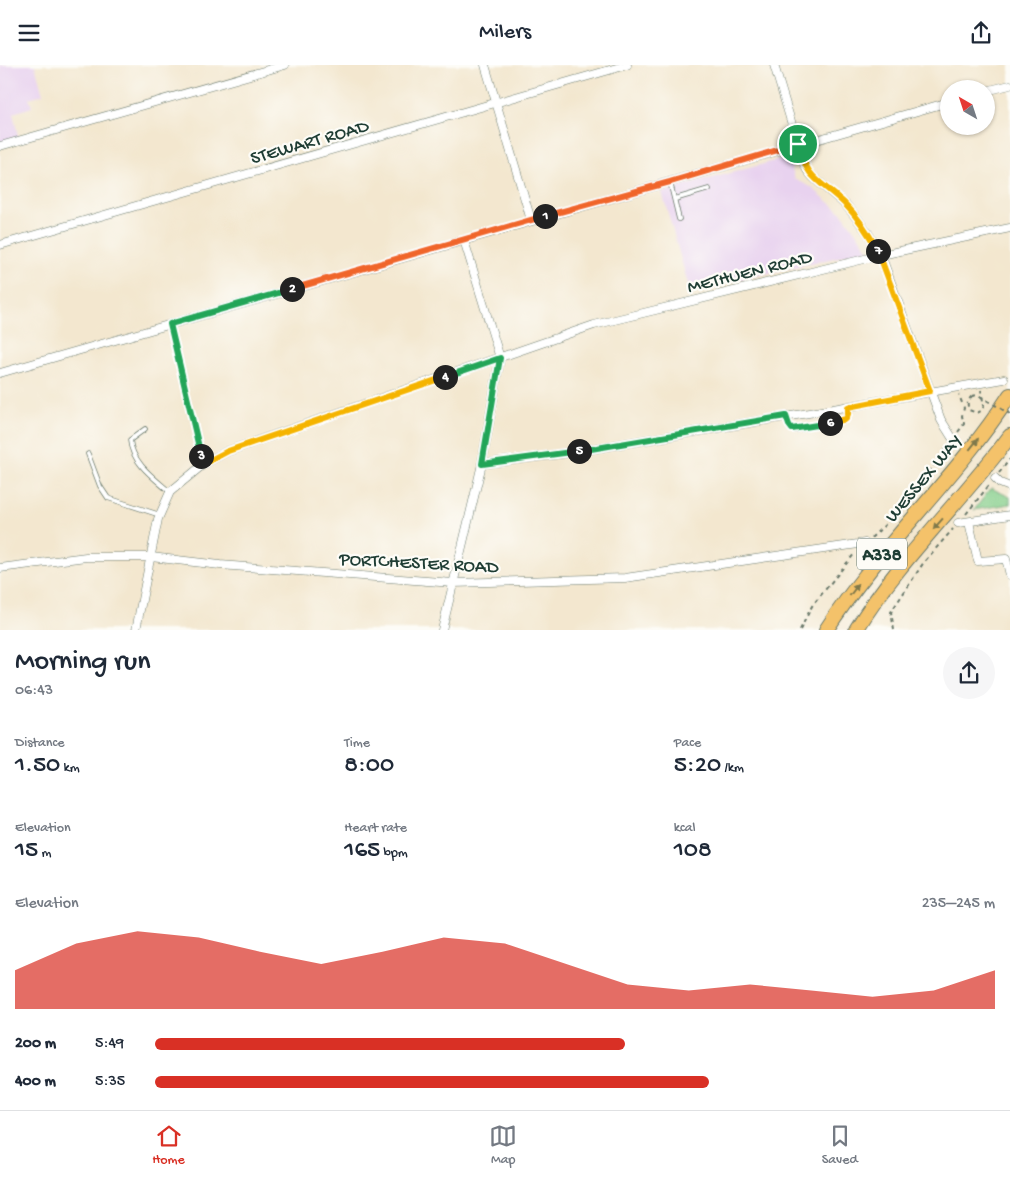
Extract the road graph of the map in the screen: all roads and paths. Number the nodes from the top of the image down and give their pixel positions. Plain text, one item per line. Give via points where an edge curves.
1 (285, 65) edge
2 (485, 65) edge
3 (627, 65) edge
4 (774, 65) edge
5 (1010, 85) edge
6 (995, 89) edge
7 (496, 103) junction
8 (940, 105) edge
9 (798, 144) junction
10 (0, 146) edge
11 (670, 182) junction
12 (709, 189) dead end
13 (674, 199) junction
14 (679, 219) dead end
15 (531, 220) junction
16 (1010, 228) edge
17 (464, 240) junction
18 (0, 245) edge
19 (880, 255) junction
20 (170, 324) junction
21 (500, 358) junction
22 (0, 373) edge
23 (1004, 379) dead end
24 (979, 383) junction
25 (959, 386) junction
26 (930, 391) junction
27 (1010, 395) edge
28 (848, 407) junction
29 (1010, 414) edge
30 (786, 416) junction
31 (145, 429) dead end
32 (1010, 436) edge
33 (953, 439) junction
34 (88, 454) dead end
35 (1010, 459) edge
36 (205, 463) junction
37 (482, 464) junction
38 (995, 478) junction
39 (1010, 487) edge
40 (170, 492) junction
41 (160, 515) junction
42 (1010, 515) edge
43 (969, 522) junction
44 (958, 523) junction
45 (865, 543) junction
46 (151, 557) junction
47 (0, 568) edge
48 (1010, 575) edge
49 (453, 583) junction
50 (136, 630) edge
51 (442, 630) edge
52 (800, 630) edge
53 (826, 630) edge
54 (856, 630) edge
55 (894, 630) edge

1 - 10 street
2 - 7 street
3 - 7 street, STEWART ROAD
4 - 9 street
5 - 6 street
7 - 15 street
7 - 18 street, STEWART ROAD
8 - 9 street
9 - 11 street
9 - 19 street via 813,177 851,211
11 - 13 lane
11 - 15 street
12 - 13 lane
13 - 14 lane
15 - 17 street
16 - 19 street, METHUEN ROAD
17 - 20 street
17 - 21 street
19 - 21 street, METHUEN ROAD via 594,325
19 - 26 street
20 - 22 street
20 - 36 path via 200,455
21 - 36 street, METHUEN ROAD via 228,451
21 - 37 street
23 - 24 street
24 - 25 street
24 - 29 path, bridge via 984,406 977,413 969,411 968,400 978,395
25 - 26 street
25 - 33 path via 964,424
26 - 28 street
26 - 33 street via 940,420
53 -> 27 highway, WESSEX WAY / A338 via 860,581 970,449
28 - 30 street
28 - 30 lane via 844,420 795,430 790,428
30 - 37 street
31 - 40 lane via 130,440 130,447 142,468
32 -> 54 highway, A338 via 878,597
33 - 45 path via 904,507
34 - 41 lane via 108,498
35 - 38 path
36 - 40 street, METHUEN ROAD
37 - 49 street
38 - 39 street
38 - 44 path
40 - 41 street
41 - 46 street
42 - 43 street
43 - 44 street
43 - 48 street via 978,561 1006,559
44 - 55 path via 924,562 891,612
45 - 49 street, PORTCHESTER ROAD via 625,578
45 - 52 path via 812,606
46 - 47 street, PORTCHESTER ROAD via 86,557
46 - 49 street, PORTCHESTER ROAD
46 - 50 street
49 - 51 street

